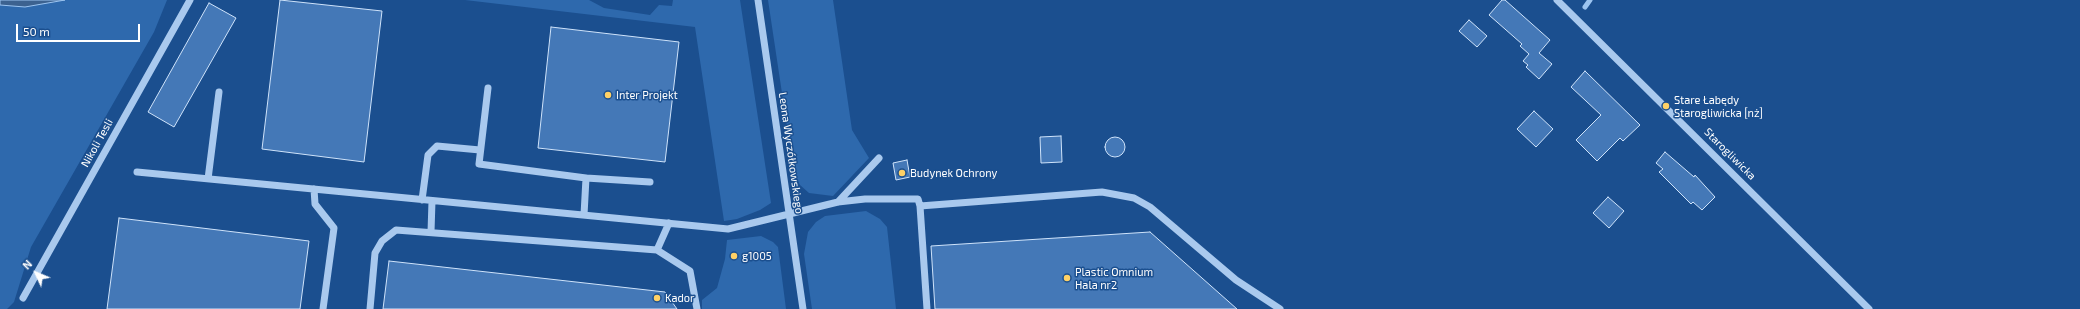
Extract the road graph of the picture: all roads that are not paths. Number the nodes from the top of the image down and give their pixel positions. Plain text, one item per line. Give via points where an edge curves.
1 (190, 0) edge
2 (758, 0) edge
3 (1557, 0) edge
4 (488, 88) dead end
5 (219, 92) dead end
6 (480, 150) junction
7 (879, 158) dead end
8 (137, 172) dead end
9 (586, 178) junction
10 (208, 179) junction
11 (650, 182) dead end
12 (314, 189) junction
13 (422, 200) junction
14 (432, 201) junction
15 (838, 202) junction
16 (920, 206) junction
17 (789, 213) junction
18 (584, 215) junction
19 (669, 223) junction
20 (431, 232) junction
21 (657, 250) junction
22 (23, 298) dead end
23 (323, 309) edge
24 (370, 309) edge
25 (697, 309) edge
26 (803, 309) edge
27 (927, 309) edge
28 (1280, 309) edge
29 (1869, 309) edge

1 - 22 street, Nikoli Tesli
2 - 17 street, Leona Wyczółkowskiego
3 - 29 street, Starogliwicka
4 - 6 street
5 - 10 street
6 - 9 street via 479,164
6 - 13 street via 437,146 428,155
7 - 15 street
8 - 10 street
9 - 11 street
9 - 18 street
10 - 12 street
12 - 13 street
12 - 23 street via 315,204 334,228
13 - 14 street
14 - 18 street
14 - 20 street
15 - 16 street via 918,199
15 - 17 street
16 - 27 street
16 - 28 street via 1102,192 1134,198 1150,207 1236,280
17 - 19 street via 728,229
17 - 26 street, Leona Wyczółkowskiego
18 - 19 street
19 - 21 street
20 - 21 street
20 - 24 street via 396,230 382,241 375,253
21 - 25 street via 690,270

